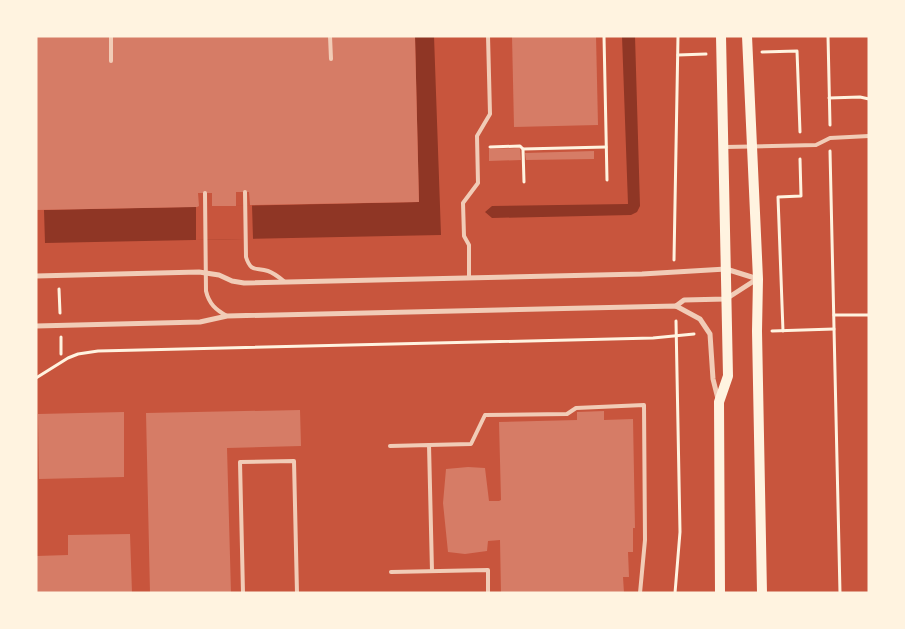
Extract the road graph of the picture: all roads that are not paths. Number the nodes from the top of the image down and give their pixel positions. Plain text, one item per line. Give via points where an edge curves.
1 (111, 36) edge
2 (330, 36) edge
3 (488, 36) edge
4 (721, 36) edge
5 (747, 36) edge
6 (331, 59) dead end
7 (111, 61) dead end
8 (869, 136) edge
9 (753, 146) junction
10 (724, 148) junction
11 (244, 192) dead end
12 (205, 193) dead end
13 (726, 269) junction
14 (206, 273) junction
15 (36, 276) edge
16 (469, 278) junction
17 (758, 279) junction
18 (286, 282) junction
19 (726, 299) junction
20 (676, 306) junction
21 (227, 316) junction
22 (36, 326) edge
23 (719, 402) junction
24 (429, 444) junction
25 (390, 446) dead end
26 (432, 571) junction
27 (391, 572) dead end
28 (243, 593) edge
29 (297, 593) edge
30 (488, 593) edge
31 (640, 593) edge
32 (720, 593) edge
33 (762, 593) edge

1 - 7 lane
2 - 6 lane
3 - 16 lane via 490,114 477,136 478,183 463,203 464,236 469,245
4 - 10 main road
5 - 9 main road
8 - 9 lane via 830,138 816,145
9 - 10 lane
9 - 17 main road
10 - 13 main road
11 - 18 lane via 247,262
12 - 14 lane
13 - 16 street
13 - 17 street
13 - 19 main road
14 - 15 street
14 - 18 street via 237,282
14 - 21 lane via 208,298 215,309
16 - 18 street
17 - 19 street
17 - 33 main road
19 - 20 street via 684,300
19 - 23 main road via 728,376
20 - 21 street
20 - 23 street via 700,319 710,334 712,379
21 - 22 street via 200,322
23 - 32 main road
24 - 25 lane
24 - 26 lane
24 - 31 lane via 471,444 486,415 567,414 576,408 644,405 645,540
26 - 27 lane
26 - 30 lane via 488,570
28 - 29 lane via 240,462 294,461

